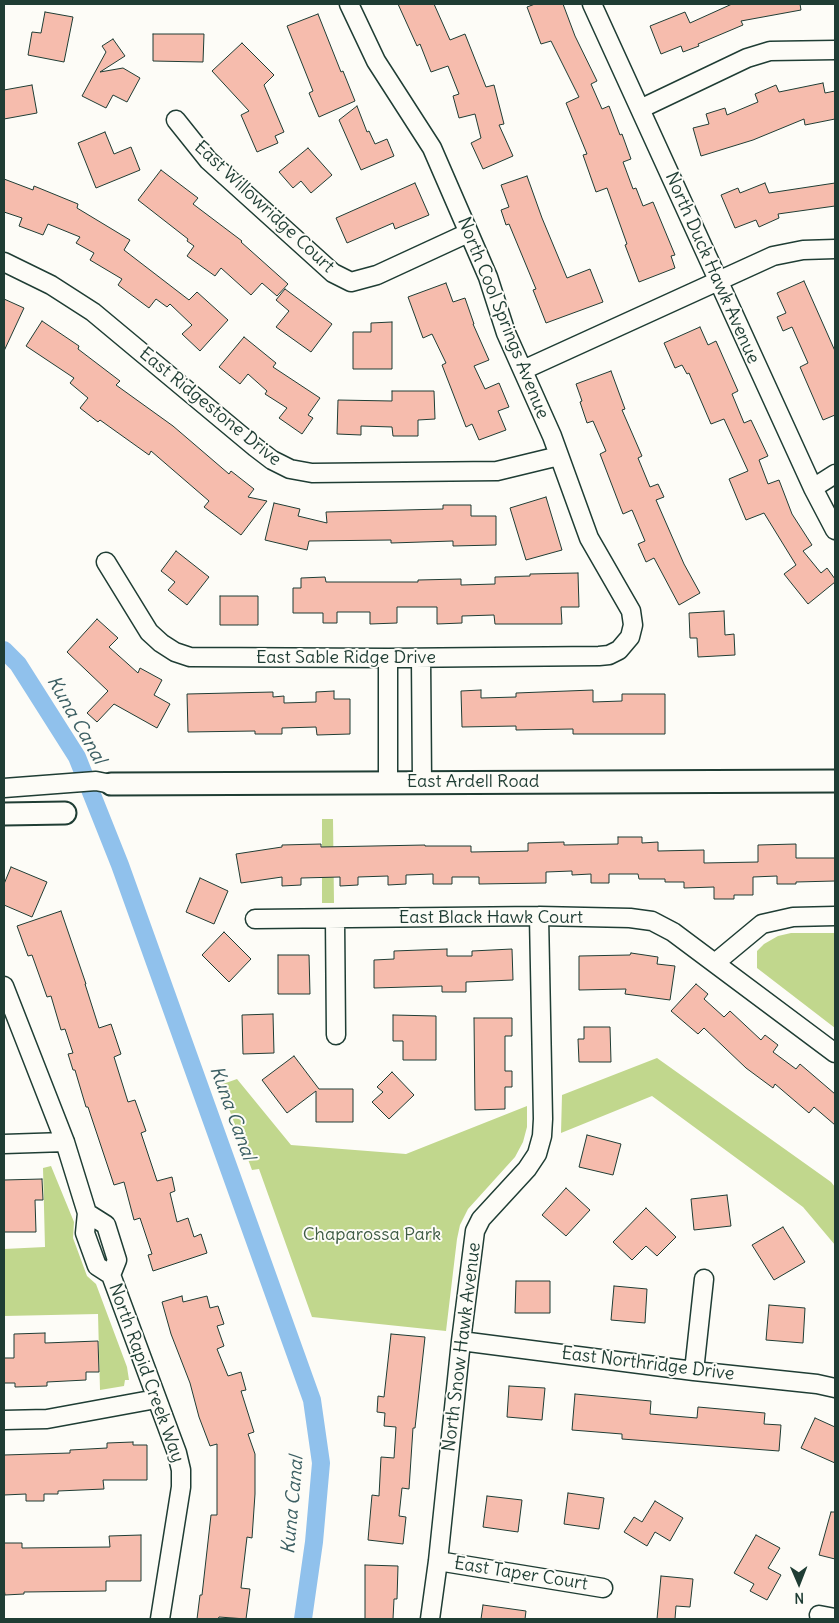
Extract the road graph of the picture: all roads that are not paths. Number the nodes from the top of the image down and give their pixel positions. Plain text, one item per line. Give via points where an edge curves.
1 (350, 4) edge
2 (592, 4) edge
3 (835, 50) edge
4 (640, 109) junction
5 (176, 120) dead end
6 (468, 233) junction
7 (835, 249) edge
8 (4, 262) edge
9 (718, 281) junction
10 (523, 370) junction
11 (559, 456) junction
12 (835, 474) edge
13 (813, 488) junction
14 (835, 530) edge
15 (106, 562) dead end
16 (627, 641) joint
17 (388, 658) junction
18 (421, 658) junction
19 (835, 781) edge
20 (103, 783) joint
21 (388, 783) junction
22 (422, 783) junction
23 (4, 788) edge
24 (4, 814) edge
25 (65, 814) dead end
26 (539, 916) junction
27 (835, 916) edge
28 (255, 919) dead end
29 (335, 919) junction
30 (714, 963) junction
31 (4, 986) edge
32 (336, 1035) dead end
33 (835, 1054) edge
34 (65, 1142) junction
35 (4, 1144) edge
36 (704, 1279) dead end
37 (461, 1341) junction
38 (694, 1371) junction
39 (835, 1388) edge
40 (156, 1399) junction
41 (4, 1420) edge
42 (438, 1561) junction
43 (603, 1588) dead end
44 (160, 1619) edge
45 (430, 1619) edge

1 - 6 street, North Cool Springs Avenue via 376,61 432,148
2 - 4 street, North Duck Hawk Avenue
3 - 4 street via 770,51 747,58
4 - 9 street, North Duck Hawk Avenue
5 - 6 street, East Willowridge Court via 216,166 332,273 351,282 377,275
6 - 10 street, North Cool Springs Avenue
7 - 9 street via 803,250 773,256
8 - 11 street, East Ridgestone Drive via 52,285 93,312 255,447 290,469 312,474 497,471
9 - 10 street
9 - 13 street, North Duck Hawk Avenue
10 - 11 street, North Cool Springs Avenue
11 - 16 street, North Cool Springs Avenue via 589,538 631,611 633,625
12 - 13 street
13 - 14 street, North Duck Hawk Avenue
15 - 17 street, East Sable Ridge Drive via 148,632 175,652 205,658
16 - 18 street, East Sable Ridge Drive via 619,650 600,656
17 - 18 street, East Sable Ridge Drive
17 - 21 street
18 - 22 street
19 - 22 street, East Ardell Road
20 - 21 street, East Ardell Road
20 - 23 street
21 - 22 street, East Ardell Road
24 - 25 street
26 - 29 street, East Black Hawk Court
26 - 30 street, East Black Hawk Court via 652,921 673,932
26 - 37 street, North Snow Hawk Avenue via 542,1136 537,1154 527,1169 481,1219 475,1231
27 - 30 street via 793,917 762,924
28 - 29 street, East Black Hawk Court
29 - 32 street
30 - 33 street, East Black Hawk Court
31 - 34 street, North Rapid Creek Way
34 - 35 street
34 - 40 street, North Rapid Creek Way via 87,1212 84,1233 97,1266 111,1275
36 - 38 street
37 - 38 street, East Northridge Drive
37 - 42 street, North Snow Hawk Avenue
38 - 39 street, East Northridge Drive
40 - 41 street via 47,1419
40 - 44 street, North Rapid Creek Way via 181,1470
42 - 43 street, East Taper Court
42 - 45 street, North Snow Hawk Avenue

